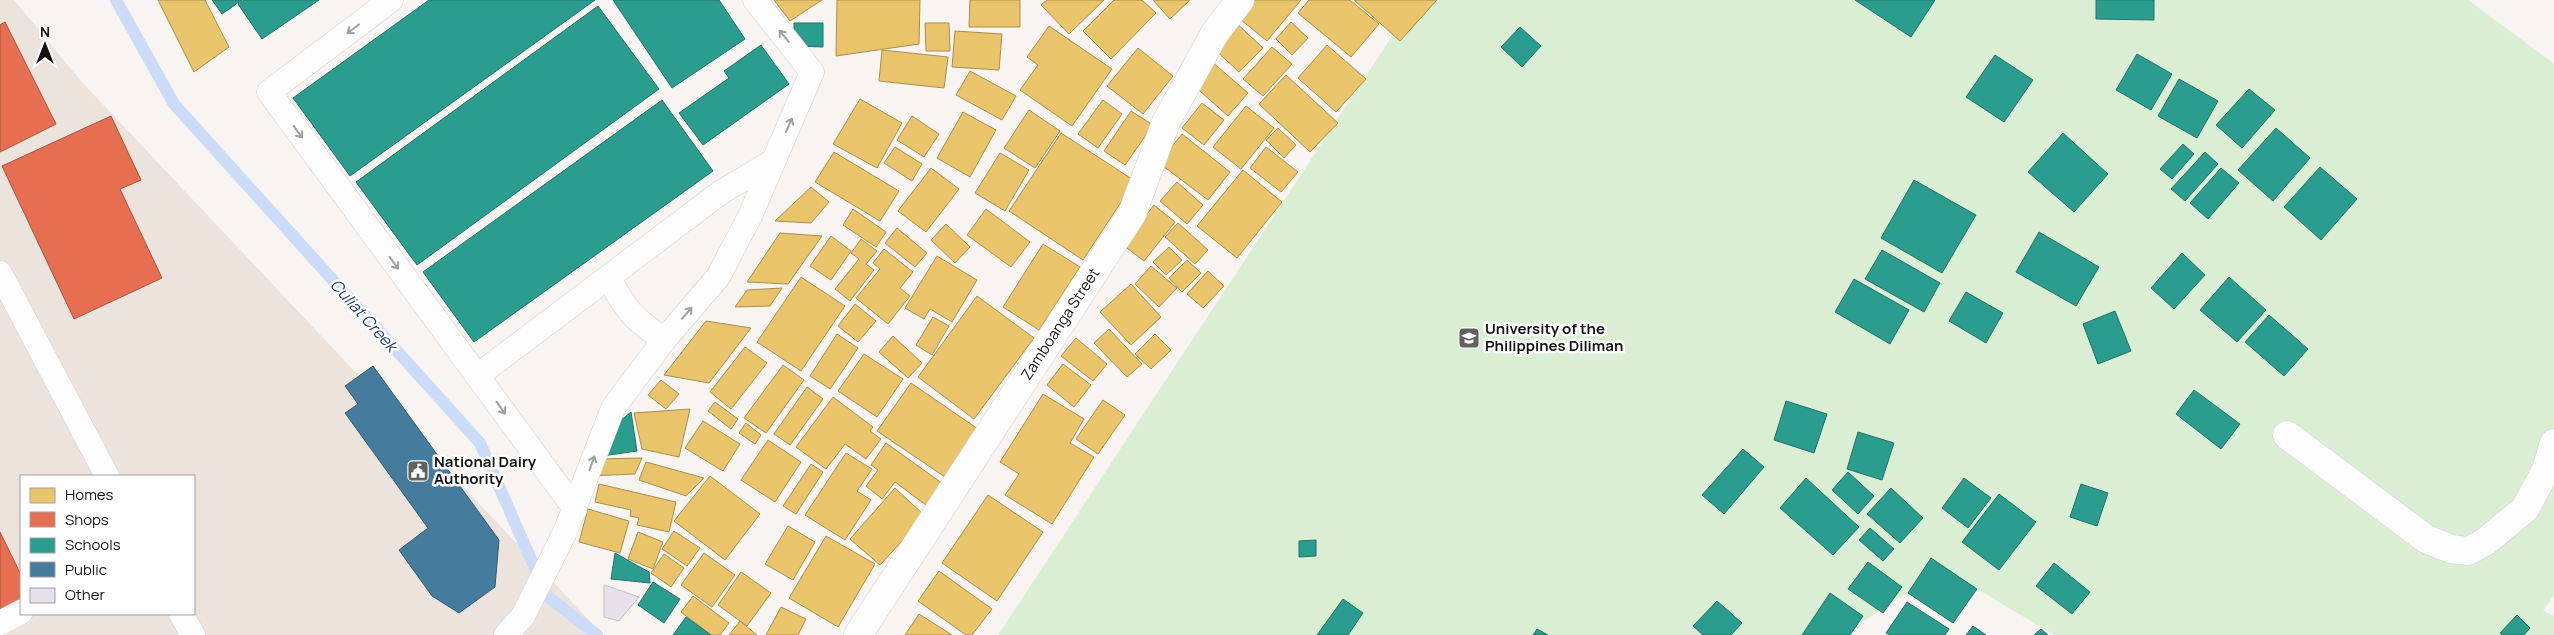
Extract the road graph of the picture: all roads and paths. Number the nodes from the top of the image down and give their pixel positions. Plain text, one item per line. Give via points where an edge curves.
1 (391, 0) edge
2 (755, 0) edge
3 (1240, 0) edge
4 (772, 162) junction
5 (0, 273) edge
6 (609, 278) junction
7 (664, 340) junction
8 (478, 376) junction
9 (2287, 435) dead end
10 (2554, 444) edge
11 (106, 475) edge
12 (575, 509) junction
13 (20, 613) edge
14 (183, 615) edge
15 (0, 623) edge
16 (193, 635) edge
17 (506, 635) edge
18 (858, 635) edge

1 -> 8 lane via 269,92
4 -> 2 lane via 812,72
3 - 18 street, Zamboanga Street via 1215,33 1166,122 1132,214
4 - 6 lane via 720,193
7 -> 4 lane via 718,277 750,216
5 - 11 lane
6 - 7 lane via 624,307
6 - 8 lane
12 -> 7 lane via 613,408
8 -> 12 lane
9 - 10 street via 2426,539 2468,552 2525,509 2546,470
12 - 17 lane via 523,616
13 - 15 lane
14 - 16 lane

